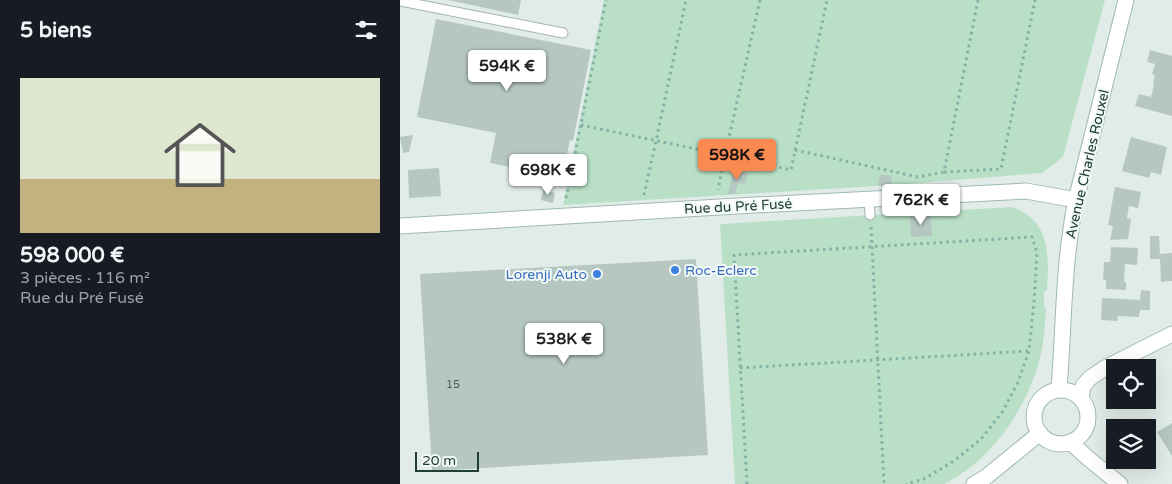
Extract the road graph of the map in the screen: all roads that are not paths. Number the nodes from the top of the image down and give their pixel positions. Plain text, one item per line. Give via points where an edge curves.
1 (1126, 0) edge
2 (400, 1) edge
3 (564, 34) dead end
4 (869, 199) junction
5 (1076, 200) junction
6 (870, 215) road end
7 (400, 226) edge
8 (1172, 334) edge
9 (1059, 389) junction
10 (1081, 398) junction
11 (1040, 433) junction
12 (1070, 442) junction
13 (974, 484) edge
14 (1120, 484) edge

1 - 5 street, Avenue Charles Rouxel
2 - 3 lane
4 - 5 street, Rue du Pré Fusé via 1026,191
4 - 6 lane
4 - 7 street, Rue du Pré Fusé
5 - 9 street, Avenue Charles Rouxel via 1067,264
8 - 10 street via 1090,378
9 - 10 street
9 - 11 street via 1038,402 1034,418
10 - 12 street via 1089,414 1088,423 1078,438
11 - 12 street via 1054,443
11 - 13 street
12 - 14 street

